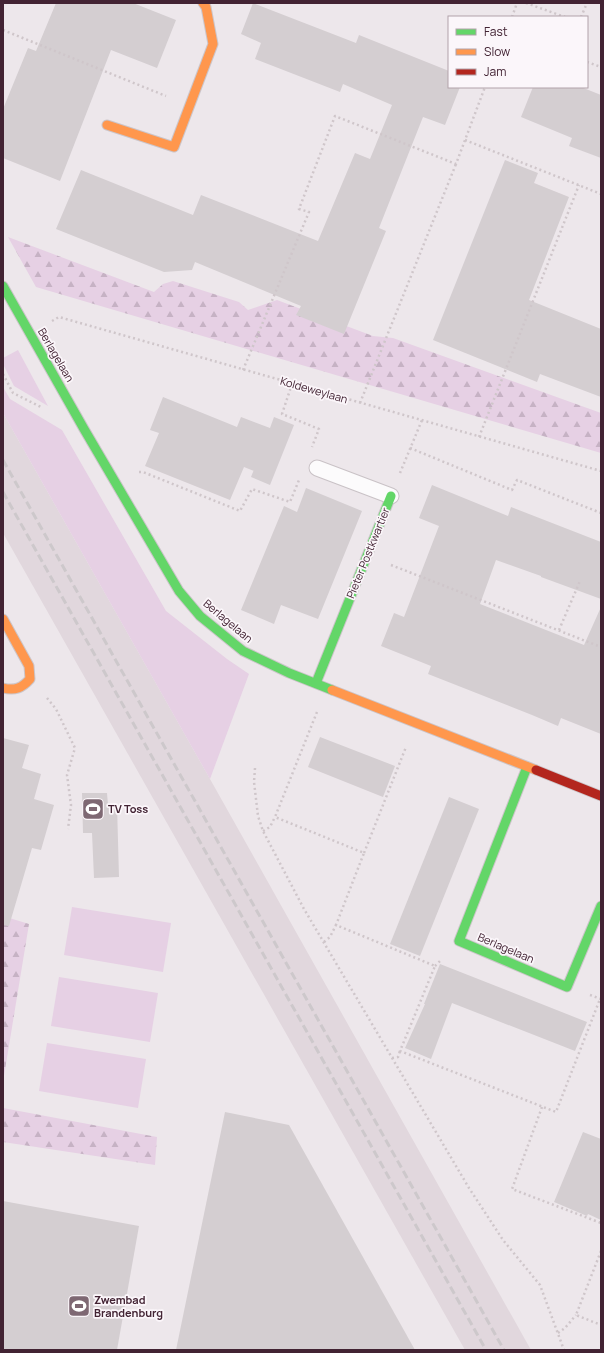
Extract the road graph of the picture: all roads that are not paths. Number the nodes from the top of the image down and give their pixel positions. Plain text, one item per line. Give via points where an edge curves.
1 (203, 3) edge
2 (107, 125) dead end
3 (3, 286) edge
4 (317, 468) dead end
5 (390, 496) joint
6 (3, 619) edge
7 (316, 683) junction
8 (3, 688) edge
9 (527, 767) junction
10 (601, 796) edge
11 (601, 906) edge

1 - 2 street via 213,44 174,147
3 - 7 street, Berlagelaan via 179,591 200,616 243,651
4 - 5 lane, Pieter Postkwartier
5 - 7 street, Pieter Postkwartier
6 - 8 street via 29,666 30,679 22,688
7 - 9 street, Berlagelaan
9 - 10 street, Berlagelaan
9 - 11 street, Berlagelaan via 460,942 568,987

